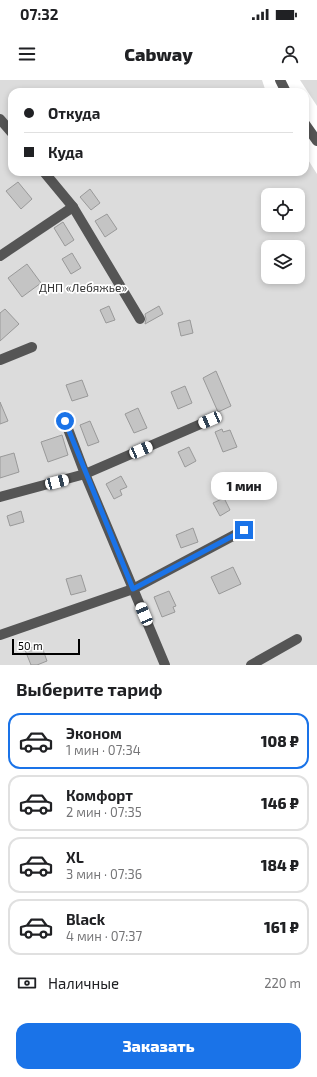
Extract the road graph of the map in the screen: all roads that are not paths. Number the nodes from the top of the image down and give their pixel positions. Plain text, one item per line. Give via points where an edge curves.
1 (0, 119) edge
2 (8, 128) edge
3 (309, 130) edge
4 (317, 141) edge
5 (47, 176) edge
6 (73, 206) junction
7 (0, 256) edge
8 (140, 319) dead end
9 (32, 347) dead end
10 (0, 360) edge
11 (210, 420) dead end
12 (65, 421) dead end
13 (85, 474) junction
14 (0, 497) edge
15 (244, 530) dead end
16 (133, 589) junction
17 (0, 635) edge
18 (297, 639) dead end
19 (165, 665) edge
20 (251, 665) edge

1 - 2 street
3 - 4 street
5 - 6 street
6 - 7 street
6 - 8 street
9 - 10 street
11 - 13 street
12 - 13 street
13 - 14 street
13 - 16 street
15 - 16 street
16 - 17 street
16 - 19 street
18 - 20 street

